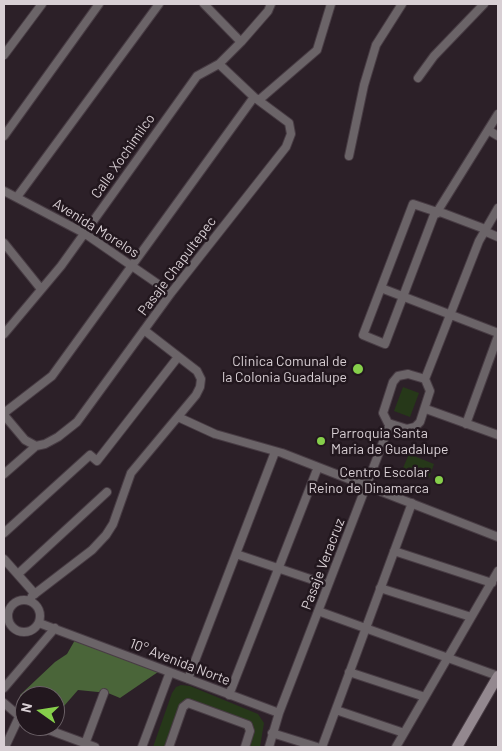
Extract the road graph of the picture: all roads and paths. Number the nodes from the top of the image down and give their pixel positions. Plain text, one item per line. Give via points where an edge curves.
1 (42, 4) edge
2 (99, 4) edge
3 (160, 4) edge
4 (204, 4) edge
5 (271, 4) edge
6 (331, 4) edge
7 (402, 4) edge
8 (484, 4) edge
9 (241, 42) junction
10 (4, 55) edge
11 (218, 64) junction
12 (418, 78) dead end
13 (257, 99) junction
14 (498, 114) edge
15 (488, 130) junction
16 (4, 136) edge
17 (498, 136) edge
18 (349, 156) dead end
19 (4, 191) edge
20 (17, 197) junction
21 (498, 208) edge
22 (437, 212) junction
23 (484, 230) junction
24 (84, 233) junction
25 (498, 237) edge
26 (4, 243) edge
27 (132, 266) junction
28 (381, 288) junction
29 (41, 289) junction
30 (171, 292) junction
31 (403, 296) junction
32 (450, 315) junction
33 (5, 329) edge
34 (144, 330) junction
35 (498, 334) edge
36 (178, 356) junction
37 (425, 379) junction
38 (426, 409) junction
39 (4, 414) edge
40 (178, 417) junction
41 (390, 424) junction
42 (466, 424) junction
43 (498, 435) edge
44 (36, 446) junction
45 (274, 452) junction
46 (318, 467) junction
47 (4, 474) edge
48 (366, 485) junction
49 (107, 492) dead end
50 (412, 503) junction
51 (4, 533) edge
52 (498, 537) edge
53 (394, 550) junction
54 (236, 554) junction
55 (4, 559) edge
56 (278, 568) junction
57 (498, 571) edge
58 (18, 574) junction
59 (492, 583) junction
60 (328, 585) junction
61 (380, 588) junction
62 (35, 594) junction
63 (30, 601) junction
64 (318, 611) junction
65 (471, 618) junction
66 (6, 620) edge
67 (39, 623) junction
68 (365, 627) junction
69 (55, 628) junction
70 (448, 658) junction
71 (170, 672) junction
72 (349, 672) junction
73 (498, 676) edge
74 (188, 679) junction
75 (4, 688) edge
76 (104, 693) dead end
77 (229, 695) junction
78 (425, 697) junction
79 (4, 703) edge
80 (336, 710) junction
81 (15, 713) edge
82 (279, 713) junction
83 (15, 731) edge
84 (272, 733) junction
85 (404, 733) junction
86 (64, 736) edge
87 (85, 744) junction
88 (5, 747) edge
89 (95, 747) edge
90 (142, 747) edge
91 (169, 747) edge
92 (245, 747) edge
93 (269, 747) edge
94 (317, 747) edge
95 (322, 747) edge
96 (396, 747) edge
97 (457, 747) edge

1 - 10 street
2 - 16 street
3 - 20 street
4 - 9 street
5 - 9 street, Calle Xochimilco
6 - 13 street via 317,50
7 - 18 street via 376,45
8 - 12 street via 434,56
9 - 11 street, Calle Xochimilco
11 - 13 street, Pasaje Chapultepec
11 - 24 street, Calle Xochimilco via 196,76
13 - 27 street
13 - 30 street, Pasaje Chapultepec via 289,123 291,134 286,147
14 - 15 street
15 - 17 street
15 - 22 street
19 - 20 street, Avenida Morelos
20 - 24 street, Avenida Morelos
21 - 23 street
22 - 23 street
22 - 28 street via 413,204
22 - 31 street via 431,219
23 - 25 street
23 - 32 street
24 - 27 street, Avenida Morelos
24 - 29 street, Calle Xochimilco
26 - 29 street
27 - 30 street, Avenida Morelos
27 - 39 street via 52,376
28 - 31 street
28 - 31 street via 363,336 385,344
29 - 33 street, Calle Xochimilco
30 - 34 street, Pasaje Chapultepec
31 - 32 street
32 - 35 street
32 - 37 street
34 - 36 street
34 - 44 street, Pasaje Chapultepec via 77,422 58,437
35 - 42 street
36 - 40 street via 201,379 196,395
36 - 51 street via 97,461 90,455
37 - 38 street via 430,391
37 - 41 street via 408,374 398,376 393,382 384,409 384,416
38 - 41 street via 420,422 411,429
38 - 42 street
39 - 44 street via 25,440
40 - 45 street via 215,434
40 - 62 street via 131,473 106,535 92,550
41 - 48 street, Pasaje Veracruz
42 - 43 street
44 - 47 street, Pasaje Chapultepec
45 - 46 street
45 - 54 street
46 - 48 street
46 - 56 street
48 - 50 street
48 - 60 street, Pasaje Veracruz
49 - 58 street
50 - 52 street
50 - 53 street
53 - 59 street
53 - 61 street
54 - 56 street
54 - 74 street
55 - 58 street
56 - 60 street
56 - 77 street
57 - 59 street
58 - 62 street
59 - 65 street
60 - 64 street, Pasaje Veracruz
61 - 65 street
61 - 68 street
62 - 63 street
63 - 66 street via 14,604
63 - 67 street via 39,611
64 - 68 street
64 - 82 street, Pasaje Veracruz
65 - 70 street
66 - 67 street via 20,631 31,630
67 - 69 street, 10° Avenida Norte
68 - 70 street
68 - 72 street
69 - 71 street, 10° Avenida Norte
69 - 75 street
70 - 73 street
70 - 78 street
71 - 74 street, 10° Avenida Norte
71 - 90 street
72 - 78 street
72 - 80 street
73 - 97 main road
74 - 77 street, 10° Avenida Norte
76 - 87 street
77 - 82 street, 10° Avenida Norte
78 - 85 street
79 - 81 street
80 - 85 street
80 - 95 street
82 - 84 street
83 - 88 street
84 - 93 street
84 - 94 street
85 - 96 street
86 - 87 street
87 - 89 street
91 - 92 street via 183,707 188,703 248,725 250,731

